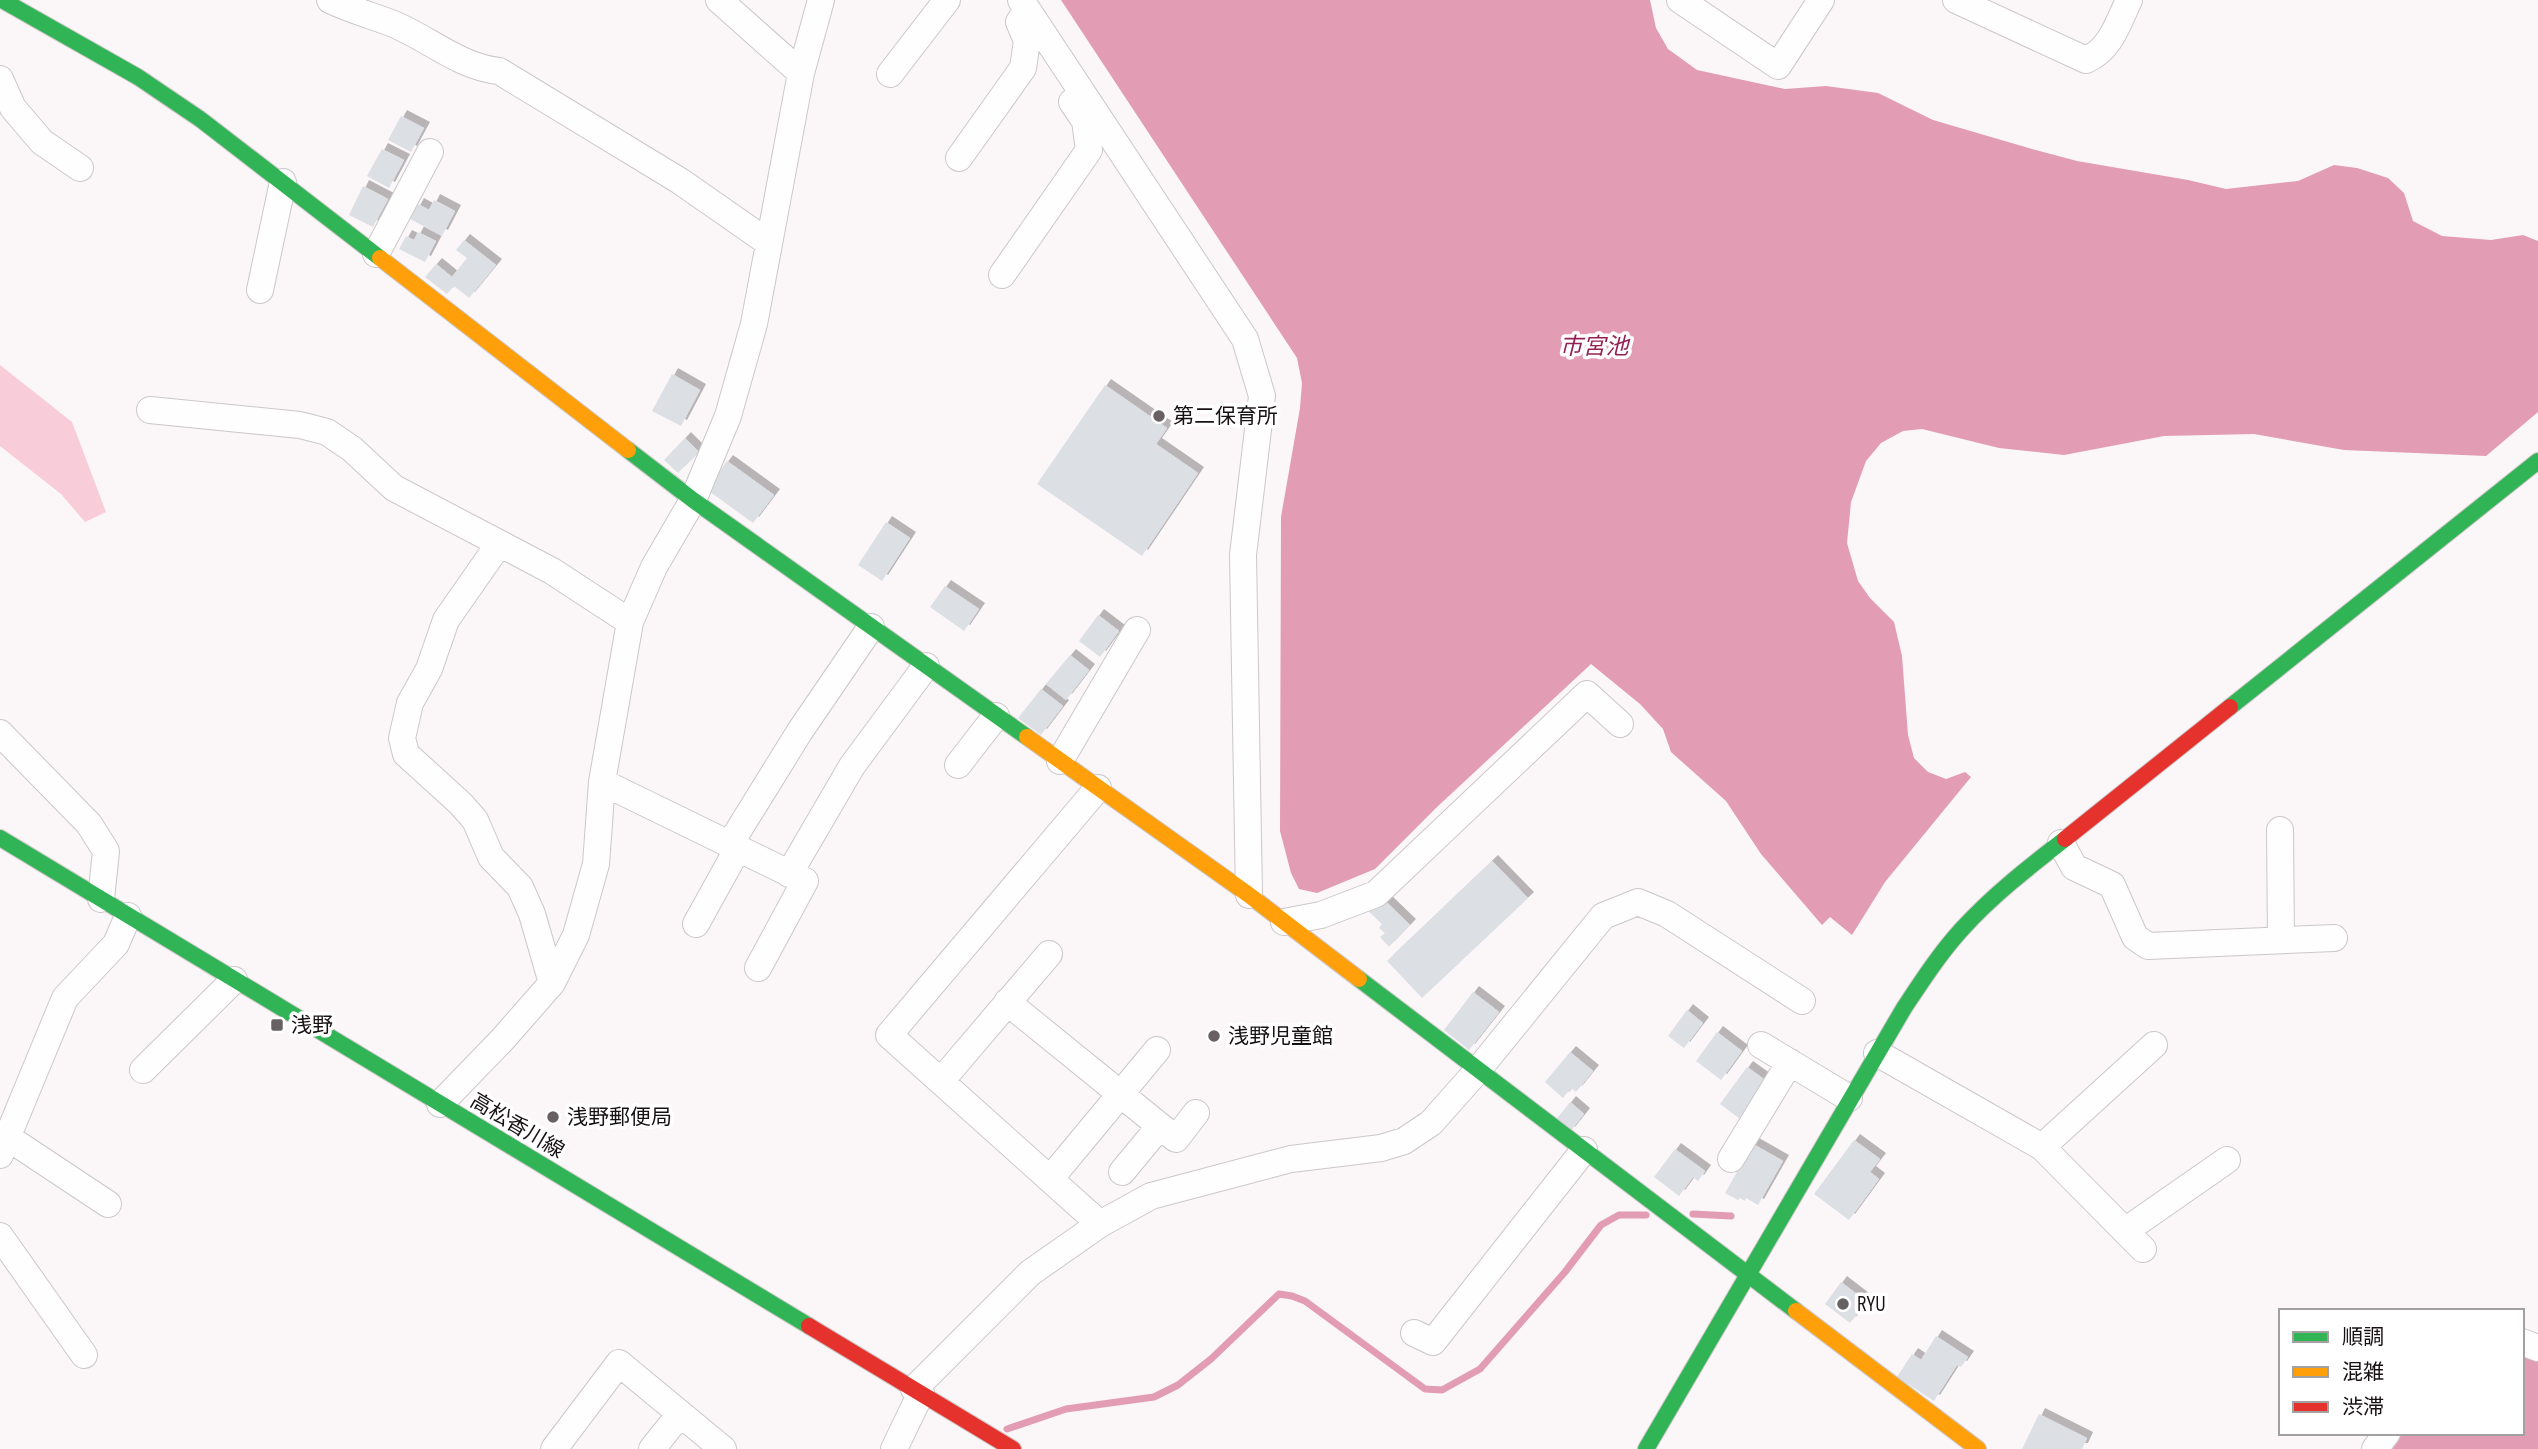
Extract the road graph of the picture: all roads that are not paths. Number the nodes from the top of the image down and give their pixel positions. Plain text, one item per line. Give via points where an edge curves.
1 (2, 0) edge
2 (330, 0) edge
3 (719, 0) edge
4 (821, 0) edge
5 (947, 0) edge
6 (1680, 0) edge
7 (1821, 0) edge
8 (1956, 0) edge
9 (2129, 0) edge
10 (1024, 5) edge
11 (801, 73) junction
12 (890, 74) dead end
13 (0, 79) edge
14 (1079, 89) junction
15 (6, 113) edge
16 (430, 152) dead end
17 (959, 158) dead end
18 (79, 169) dead end
19 (282, 182) junction
20 (769, 243) junction
21 (376, 254) junction
22 (1002, 275) dead end
23 (260, 290) dead end
24 (150, 410) dead end
25 (2538, 461) edge
26 (693, 500) junction
27 (499, 544) junction
28 (630, 622) junction
29 (872, 627) junction
30 (1137, 630) dead end
31 (926, 666) junction
32 (996, 716) junction
33 (1620, 724) dead end
34 (0, 733) edge
35 (1060, 761) junction
36 (958, 765) dead end
37 (603, 782) junction
38 (1098, 788) junction
39 (2280, 830) dead end
40 (0, 838) edge
41 (2061, 843) junction
42 (734, 846) junction
43 (789, 874) junction
44 (1249, 895) junction
45 (101, 899) junction
46 (128, 916) junction
47 (1284, 922) junction
48 (696, 924) dead end
49 (2334, 938) dead end
50 (2281, 940) junction
51 (1049, 954) dead end
52 (758, 968) dead end
53 (234, 980) junction
54 (552, 983) junction
55 (1802, 1001) dead end
56 (1007, 1002) junction
57 (1762, 1045) dead end
58 (2154, 1045) dead end
59 (1157, 1049) dead end
60 (1877, 1054) junction
61 (1790, 1062) junction
62 (143, 1070) dead end
63 (1478, 1070) junction
64 (941, 1081) junction
65 (1120, 1094) junction
66 (1849, 1098) junction
67 (440, 1104) junction
68 (1196, 1113) dead end
69 (1160, 1126) junction
70 (2042, 1147) junction
71 (2, 1148) edge
72 (1584, 1150) junction
73 (1731, 1159) dead end
74 (2227, 1160) dead end
75 (1122, 1172) dead end
76 (1050, 1179) junction
77 (108, 1204) dead end
78 (1100, 1224) junction
79 (0, 1236) edge
80 (1749, 1276) junction
81 (1414, 1333) dead end
82 (84, 1355) dead end
83 (917, 1391) junction
84 (680, 1414) junction
85 (554, 1449) edge
86 (652, 1449) edge
87 (723, 1449) edge
88 (894, 1449) edge
89 (1013, 1449) edge
90 (1646, 1449) edge
91 (1978, 1449) edge

1 - 19 street via 138,77
2 - 20 street via 391,23 481,69 499,71 680,181
3 - 11 street
4 - 11 street
5 - 12 street
6 - 7 street via 1778,66
8 - 9 street via 2086,60 2100,54
10 - 14 street
10 - 17 street via 1020,22 1027,40 1023,68
11 - 20 street
13 - 15 street
14 - 22 street via 1072,101 1085,121 1089,150
14 - 44 street via 1245,339 1262,396 1243,555
15 - 18 street
16 - 21 street
19 - 21 street
19 - 23 street
20 - 26 street via 754,324 728,416
21 - 26 street
24 - 27 street via 300,425 327,432 394,488
25 - 41 street
26 - 28 street
26 - 29 street
27 - 28 street via 552,571
27 - 54 street via 446,620 429,669 410,703 402,738 406,754 475,820 491,857 520,887 533,914
28 - 37 street
29 - 31 street
29 - 42 street via 800,731
30 - 35 street
31 - 32 street
31 - 43 street via 852,766
32 - 35 street
32 - 36 street
33 - 47 street via 1587,694 1376,894 1321,915
34 - 45 street via 89,824 106,851
35 - 38 street
37 - 42 street
37 - 54 street via 596,864 576,935
38 - 44 street
38 - 64 street via 889,1035
39 - 50 street
40 - 45 street, 高松香川線
41 - 50 street via 2074,867 2112,885 2136,937 2148,946
41 - 60 street via 2008,884 1963,928 1930,969
42 - 43 street
42 - 48 street
43 - 52 street via 805,881
44 - 47 street
45 - 46 street, 高松香川線
46 - 53 street, 高松香川線
46 - 71 street via 116,944 65,998
47 - 63 street
49 - 50 street
51 - 56 street
53 - 62 street
53 - 67 street, 高松香川線
54 - 67 street
55 - 63 street via 1667,914 1639,902 1603,916
56 - 64 street
56 - 65 street
57 - 61 street
58 - 70 street
59 - 65 street
60 - 66 street
60 - 70 street
61 - 66 street
61 - 73 street
63 - 72 street
63 - 78 street via 1431,1123 1404,1141 1291,1159 1151,1196
64 - 76 street
65 - 69 street
65 - 76 street
66 - 80 street
67 - 83 street, 高松香川線
68 - 69 street via 1176,1139
69 - 75 street
70 - 74 street via 2134,1240
71 - 77 street
72 - 80 street
72 - 81 street via 1433,1342
76 - 78 street
78 - 83 street via 1030,1273
79 - 82 street
80 - 90 street
80 - 91 street
83 - 88 street
83 - 89 street, 高松香川線
84 - 85 street via 619,1363
84 - 86 street
84 - 87 street

